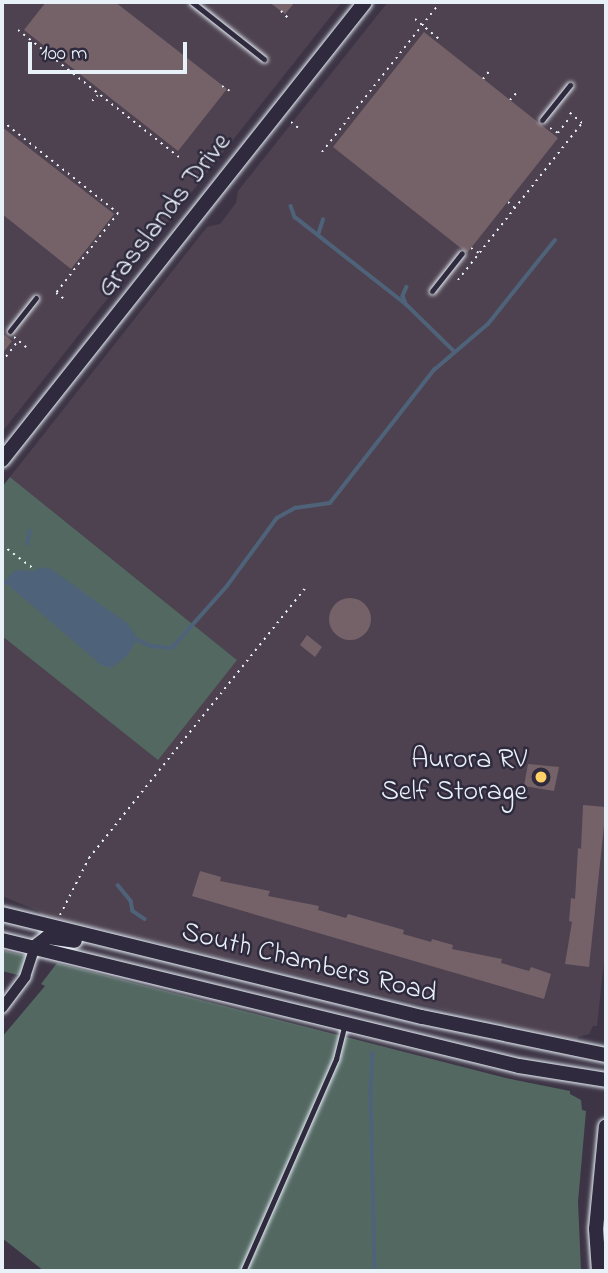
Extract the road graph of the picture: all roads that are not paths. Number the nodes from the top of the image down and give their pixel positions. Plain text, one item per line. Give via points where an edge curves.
1 (192, 2) edge
2 (365, 2) edge
3 (264, 58) dead end
4 (570, 85) dead end
5 (542, 120) dead end
6 (462, 253) dead end
7 (432, 291) dead end
8 (36, 298) dead end
9 (10, 331) dead end
10 (2, 460) edge
11 (2, 914) edge
12 (2, 940) edge
13 (35, 947) junction
14 (143, 949) junction
15 (2, 1008) edge
16 (346, 1021) junction
17 (606, 1055) edge
18 (606, 1080) edge
19 (606, 1125) edge
20 (243, 1271) edge
21 (599, 1271) edge

1 - 3 lane
2 - 10 main road, Grasslands Drive
4 - 5 lane
6 - 7 lane
8 - 9 lane
11 - 14 main road, South Chambers Road
12 - 13 main road, South Chambers Road
13 - 14 main road via 48,937 110,951
13 - 15 street via 25,977
13 - 16 main road, South Chambers Road
14 - 17 main road, South Chambers Road via 516,1039
16 - 18 main road, South Chambers Road via 512,1064
16 - 20 lane via 336,1059
19 - 21 main road via 596,1229

